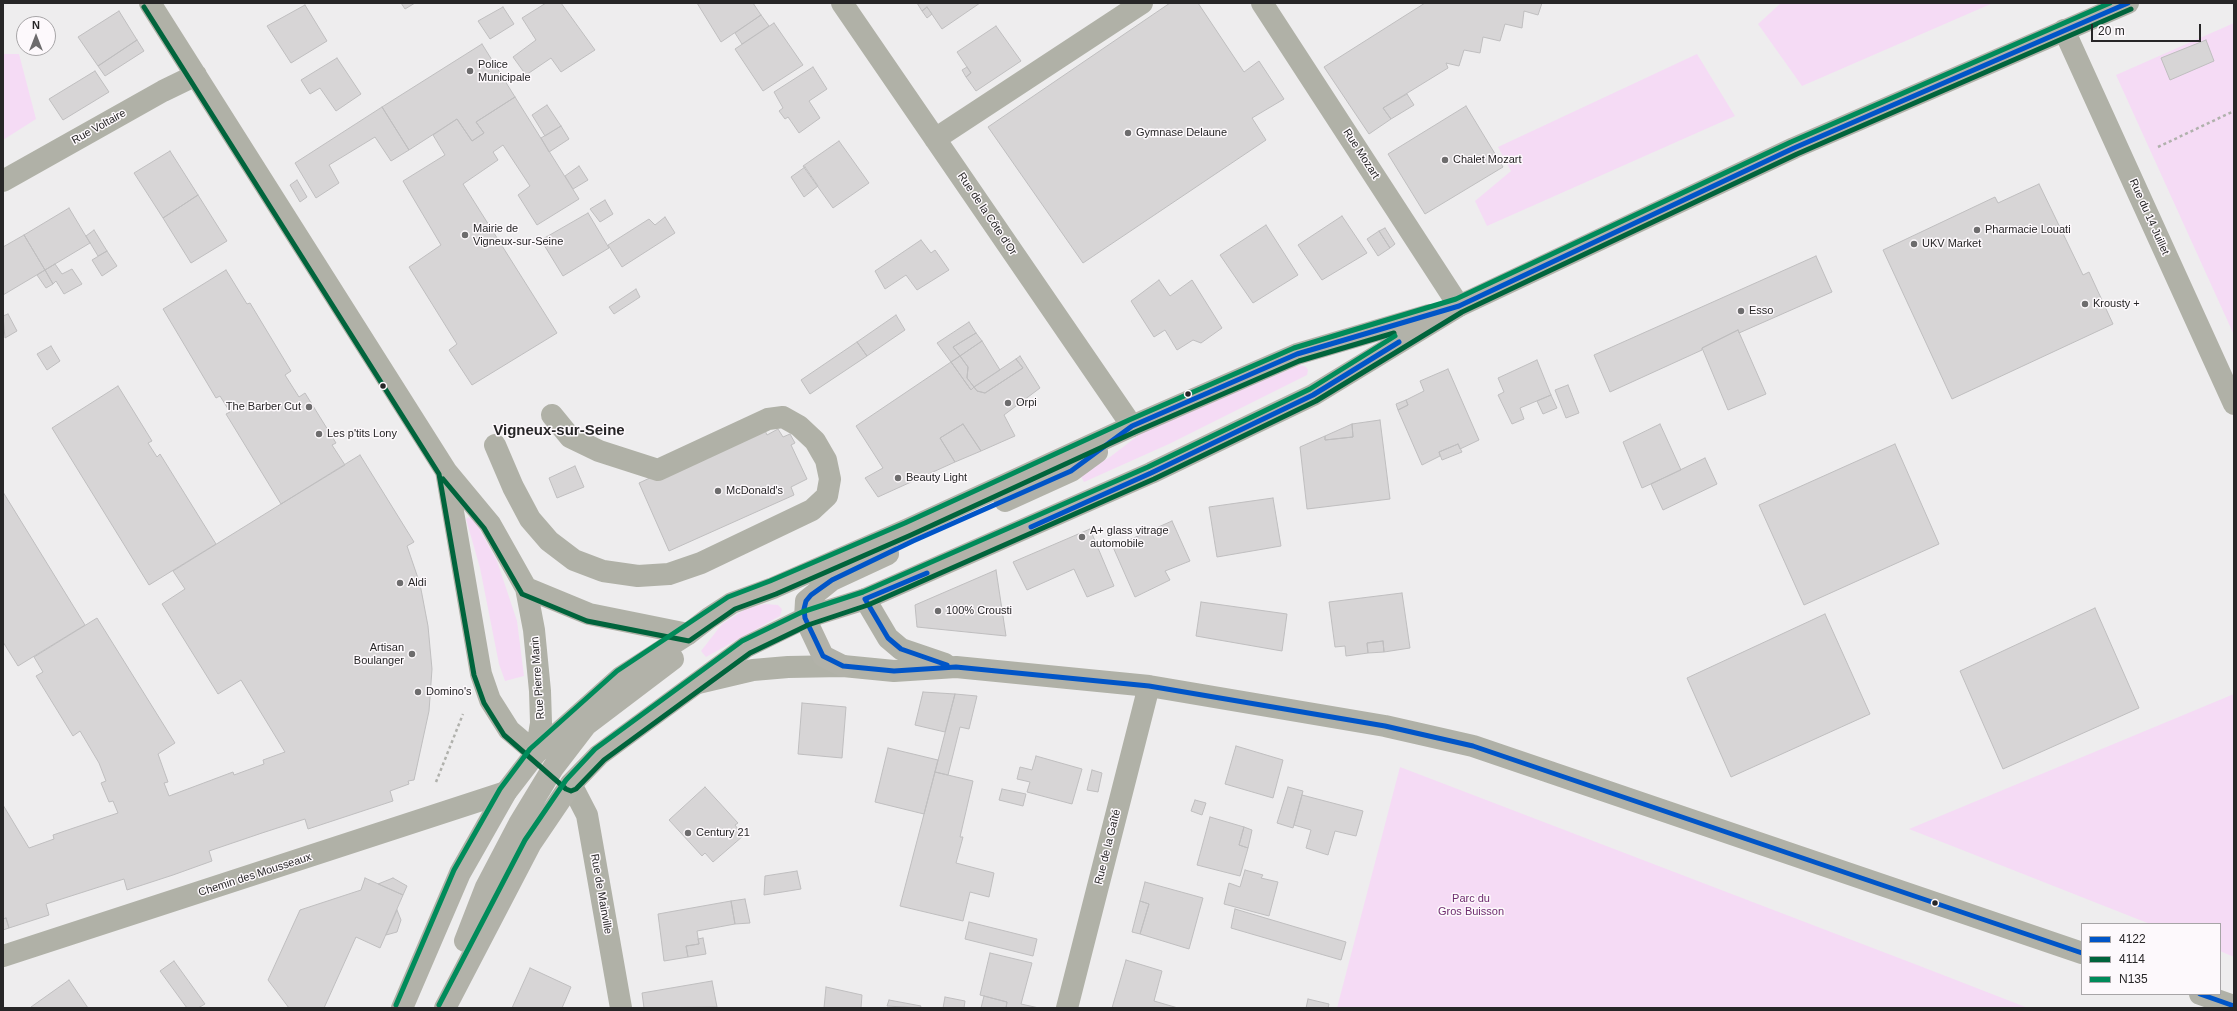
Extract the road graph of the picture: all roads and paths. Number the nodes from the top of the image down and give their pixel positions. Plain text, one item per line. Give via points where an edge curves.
1 (150, 3) edge
2 (842, 3) edge
3 (1142, 3) edge
4 (1262, 3) edge
5 (2128, 3) edge
6 (2064, 30) junction
7 (196, 76) junction
8 (2234, 112) edge
9 (935, 139) junction
10 (2158, 147) dead end
11 (3, 181) edge
12 (1459, 306) junction
13 (2234, 404) edge
14 (552, 415) dead end
15 (1132, 426) junction
16 (494, 445) dead end
17 (446, 471) junction
18 (526, 588) junction
19 (773, 588) junction
20 (822, 588) junction
21 (865, 599) junction
22 (804, 618) junction
23 (688, 634) junction
24 (843, 666) junction
25 (956, 668) junction
26 (698, 683) junction
27 (1149, 686) junction
28 (536, 753) junction
29 (553, 768) junction
30 (571, 784) junction
31 (506, 792) junction
32 (2081, 953) edge
33 (3, 956) edge
34 (2203, 995) edge
35 (2234, 1006) edge
36 (402, 1008) edge
37 (439, 1008) edge
38 (445, 1008) edge
39 (621, 1008) edge
40 (1067, 1008) edge

1 - 7 street, Rue Pierre Marin
2 - 9 street, Rue de la Côte d'Or
3 - 9 street
4 - 12 street, Rue Mozart
5 - 6 main road
6 - 12 main road via 1794,148
6 - 13 street, Rue du 14 Juillet
7 - 11 street, Rue Voltaire via 163,91
7 - 17 street, Rue Pierre Marin
8 - 10 path
9 - 15 street, Rue de la Côte d'Or
12 - 15 main road via 1297,354
12 - 21 main road via 1313,395 1151,473
14 - 16 street via 570,437 599,451 658,470 768,419 783,417 799,426 815,441 826,460 830,479 827,496 812,510 700,563 669,574 638,576 603,571 574,560 549,541 530,519
15 - 19 main road
15 - 20 main road via 1071,471 913,541 832,580
17 - 18 street, Rue Pierre Marin via 490,524
17 - 28 street, Rue Pierre Marin via 481,674 490,700 509,730
18 - 23 street via 589,614
18 - 28 street, Rue Pierre Marin via 534,630 540,691 541,723
19 - 20 main road
19 - 23 main road via 732,603
20 - 21 main road via 853,590
20 - 22 main road via 806,601
21 - 22 main road
21 - 25 street via 888,638 901,649
22 - 24 main road via 823,656
22 - 26 main road via 746,647
23 - 28 main road via 621,677
23 - 29 main road via 674,658 586,725
24 - 25 street via 894,670
24 - 26 street via 753,670
25 - 27 street
26 - 30 main road via 599,755
27 - 32 street via 1385,726 1473,746
27 - 40 street, Rue de la Gaîté
28 - 29 main road
28 - 31 main road
29 - 30 main road
29 - 37 main road via 519,824 486,887
30 - 38 main road via 531,843
30 - 39 street, Rue de Mainville via 587,816
31 - 33 street, Chemin des Mousseaux
31 - 36 main road via 460,873
34 - 35 street

